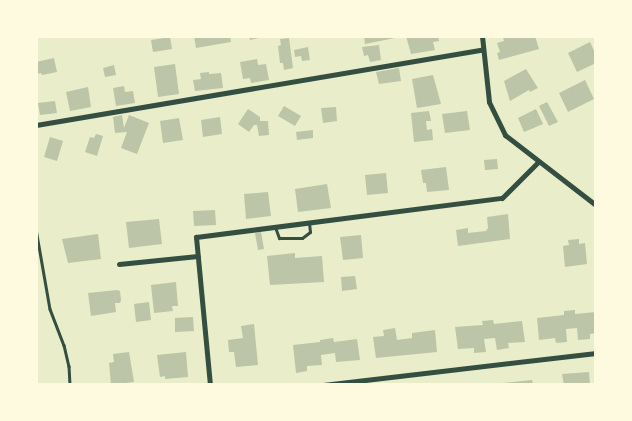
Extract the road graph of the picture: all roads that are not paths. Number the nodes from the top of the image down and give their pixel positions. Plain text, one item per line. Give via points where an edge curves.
1 (482, 36) edge
2 (483, 49) junction
3 (36, 125) edge
4 (538, 162) junction
5 (596, 205) edge
6 (309, 222) junction
7 (275, 227) junction
8 (198, 256) junction
9 (119, 264) dead end
10 (596, 352) edge
11 (210, 385) edge
12 (323, 385) edge

1 - 2 street
2 - 3 street
2 - 4 street via 489,102 505,135
4 - 5 street
4 - 6 street via 502,198
6 - 7 street
6 - 7 lane via 310,232 302,238 280,239
7 - 8 street via 196,237
8 - 9 street
8 - 11 street
10 - 12 street

